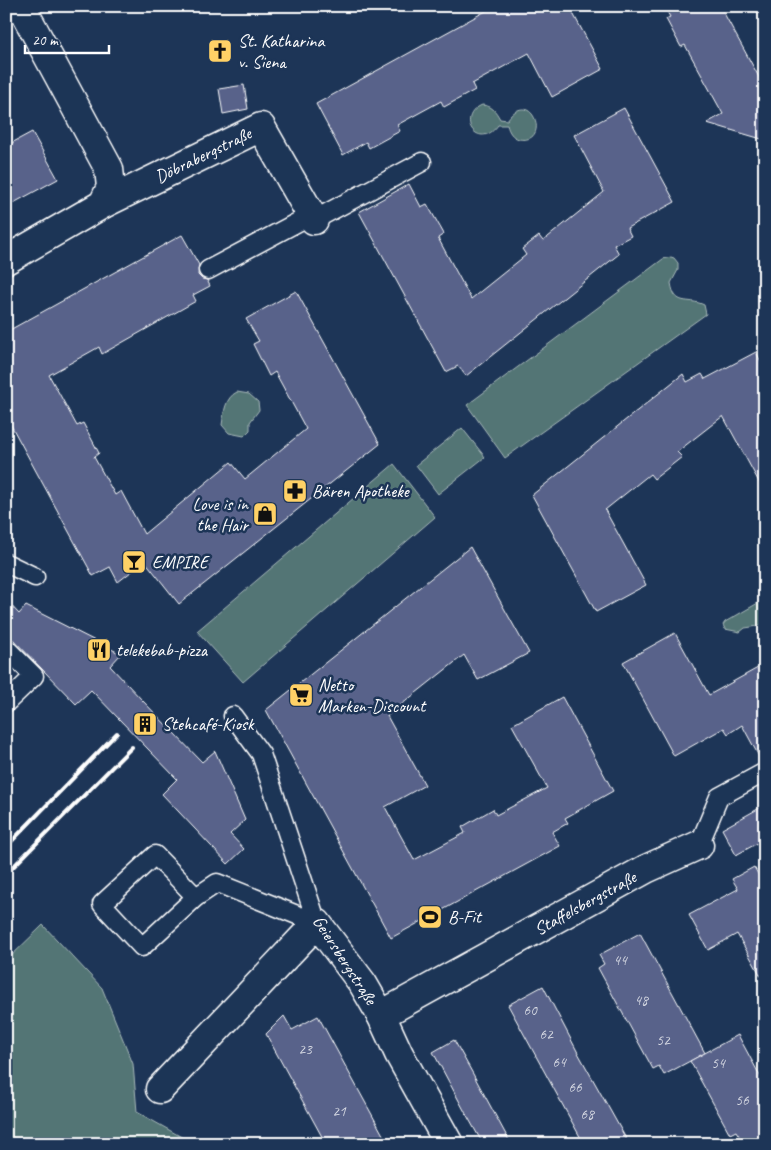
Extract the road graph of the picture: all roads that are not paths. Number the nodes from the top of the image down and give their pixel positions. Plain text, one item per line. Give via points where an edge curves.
1 (22, 6) edge
2 (422, 162) dead end
3 (103, 204) junction
4 (313, 217) junction
5 (6, 260) edge
6 (208, 270) dead end
7 (6, 563) edge
8 (35, 577) dead end
9 (6, 648) edge
10 (6, 703) edge
11 (233, 716) dead end
12 (765, 772) edge
13 (700, 845) joint
14 (196, 897) junction
15 (317, 923) junction
16 (381, 1015) junction
17 (160, 1089) dead end
18 (449, 1144) edge

1 - 3 street via 109,168 111,187
2 - 4 lane
3 - 4 street, Döbrabergstraße via 261,127
3 - 5 street, Döbrabergstraße
4 - 6 lane
7 - 8 lane
9 - 10 lane via 34,676
11 - 15 lane, Geiersbergstraße via 260,754
12 - 13 lane, Staffelsbergstraße via 719,797
13 - 16 street, Staffelsbergstraße via 646,869
14 - 14 lane via 142,947 102,904 155,855
14 - 15 lane via 217,883
15 - 16 street, Geiersbergstraße via 363,984
15 - 17 street
16 - 18 street, Geiersbergstraße

